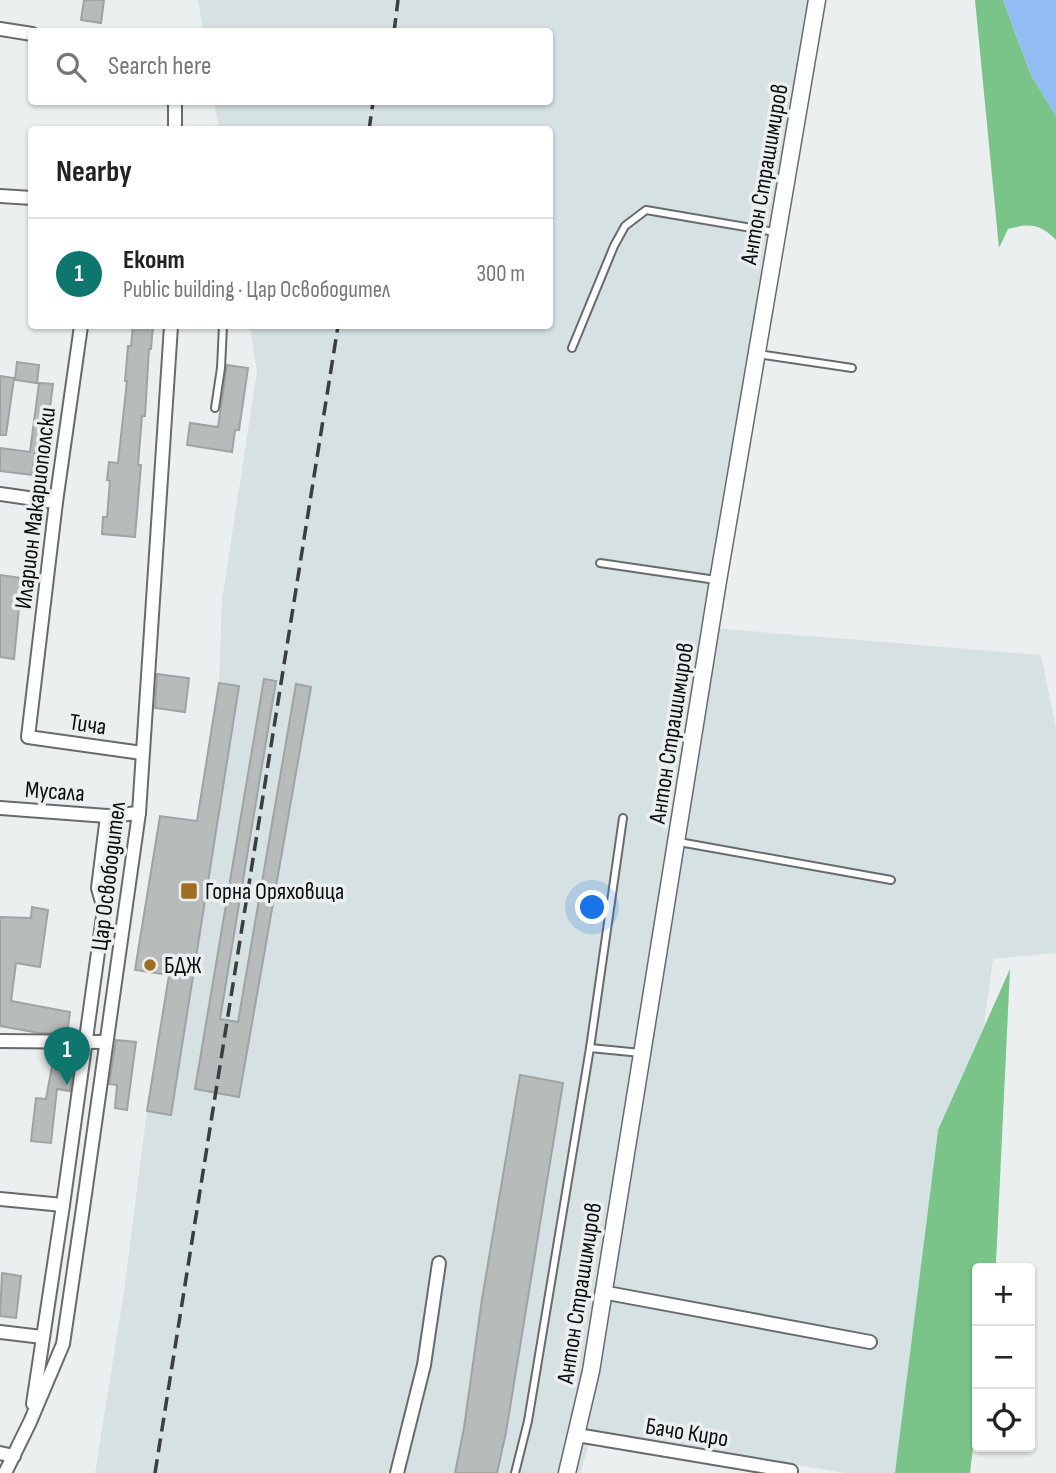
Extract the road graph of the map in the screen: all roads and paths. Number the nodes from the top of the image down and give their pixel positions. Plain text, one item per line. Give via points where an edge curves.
1 (817, 0) edge
2 (0, 29) edge
3 (28, 33) edge
4 (175, 105) edge
5 (175, 126) edge
6 (0, 196) edge
7 (28, 198) edge
8 (777, 232) junction
9 (81, 329) edge
10 (171, 329) edge
11 (223, 329) edge
12 (572, 348) dead end
13 (756, 354) junction
14 (852, 368) dead end
15 (215, 408) dead end
16 (0, 494) edge
17 (56, 502) junction
18 (600, 562) dead end
19 (718, 581) junction
20 (28, 737) joint
21 (142, 753) junction
22 (0, 808) edge
23 (139, 813) junction
24 (107, 816) junction
25 (623, 818) dead end
26 (677, 842) junction
27 (891, 880) dead end
28 (104, 909) junction
29 (125, 912) junction
30 (0, 1041) edge
31 (106, 1042) junction
32 (85, 1044) junction
33 (590, 1048) junction
34 (641, 1053) junction
35 (0, 1199) edge
36 (63, 1205) junction
37 (439, 1264) dead end
38 (602, 1292) junction
39 (0, 1332) edge
40 (42, 1337) junction
41 (870, 1342) dead end
42 (30, 1422) junction
43 (577, 1435) junction
44 (0, 1452) edge
45 (14, 1456) junction
46 (791, 1472) edge
47 (5, 1473) edge
48 (397, 1473) edge
49 (515, 1473) edge
50 (567, 1473) edge

1 - 8 street, Антон Страшимиров
2 - 3 street
4 - 5 street
6 - 7 street
8 - 12 lane via 646,210 625,226 614,246
8 - 13 street, Антон Страшимиров
9 - 17 street, Иларион Макариополски
10 - 21 street, Цар Освободител
11 - 15 lane
13 - 14 lane
13 - 19 street, Антон Страшимиров
16 - 17 street
17 - 20 street, Иларион Макариополски
18 - 19 lane
19 - 26 street, Антон Страшимиров
20 - 21 street, Тича
21 - 23 street, Цар Освободител
22 - 24 street, Мусала
23 - 24 street, Мусала
23 - 29 street, Цар Освободител
24 - 28 street, Цар Освободител via 98,888
25 - 33 lane
26 - 27 lane
26 - 34 street, Антон Страшимиров
28 - 29 street
28 - 32 street, Цар Освободител
29 - 31 street, Цар Освободител
30 - 32 street
31 - 32 street
31 - 42 street, Цар Освободител via 63,1344
32 - 36 street, Цар Освободител
33 - 34 lane
33 - 49 lane via 528,1421
34 - 38 street, Антон Страшимиров
35 - 36 street
36 - 40 street, Цар Освободител
37 - 48 street via 424,1365
38 - 41 street
38 - 43 street, Антон Страшимиров
39 - 40 street
40 - 42 street, Цар Освободител
42 - 45 street, Цар Освободител
43 - 46 street, Бачо Киро
43 - 50 street, Антон Страшимиров
44 - 45 street
45 - 47 street, Цар Освободител

